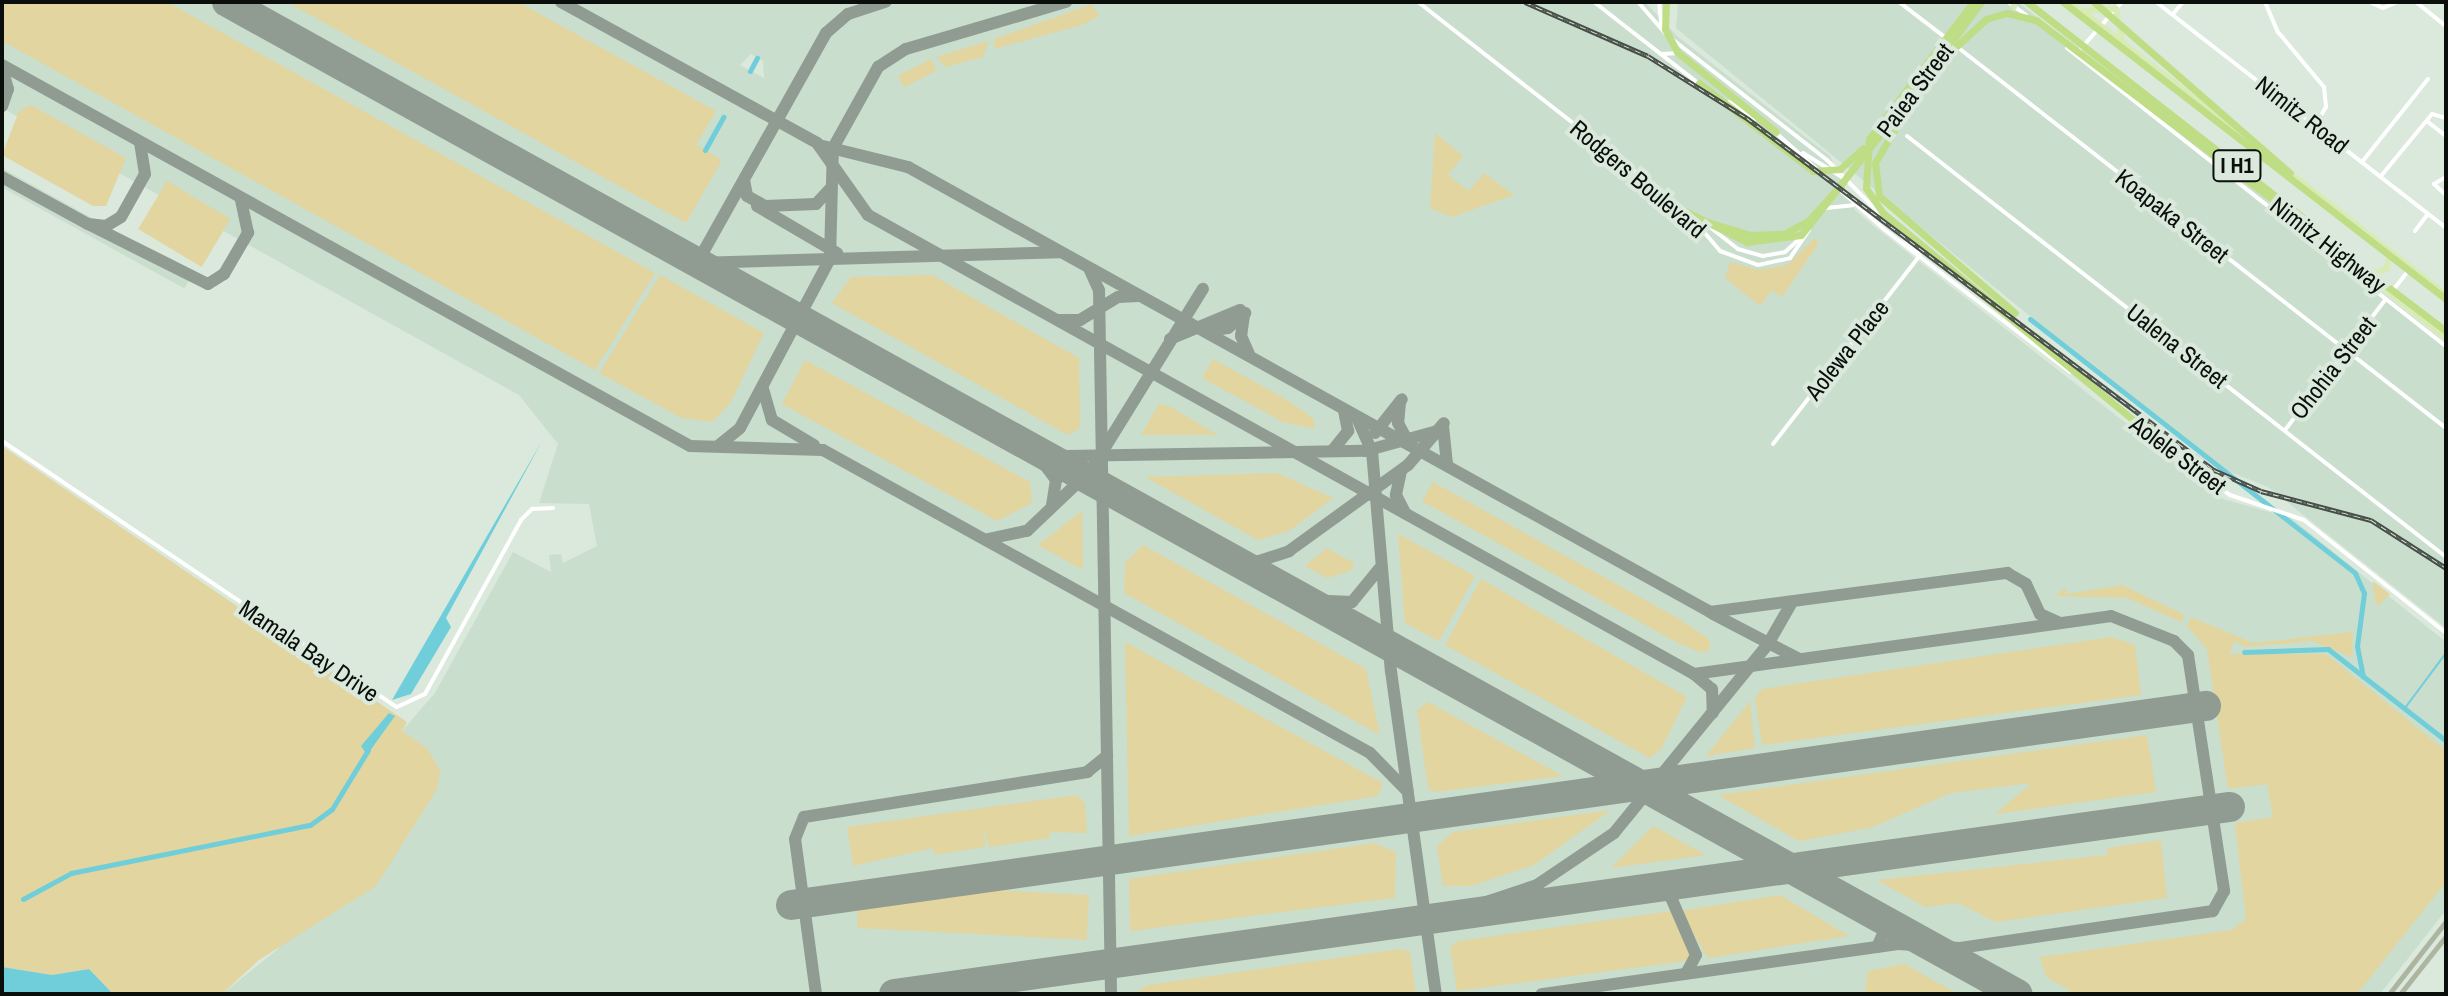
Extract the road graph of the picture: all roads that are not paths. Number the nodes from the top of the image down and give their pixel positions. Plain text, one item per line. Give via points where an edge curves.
1 (1420, 2) edge
2 (1594, 2) edge
3 (1638, 2) edge
4 (1659, 2) edge
5 (1666, 2) edge
6 (1899, 2) edge
7 (1973, 2) edge
8 (1983, 2) edge
9 (2025, 2) edge
10 (2063, 2) edge
11 (2070, 2) edge
12 (2094, 2) edge
13 (2122, 2) edge
14 (2156, 2) edge
15 (2183, 2) edge
16 (2265, 2) edge
17 (2370, 2) edge
18 (2398, 2) edge
19 (2416, 2) edge
20 (2012, 4) edge
21 (2116, 9) junction
22 (2080, 10) junction
23 (2173, 14) junction
24 (2446, 26) edge
25 (2101, 27) junction
26 (1663, 32) junction
27 (1951, 42) junction
28 (2124, 44) junction
29 (2083, 48) junction
30 (1685, 49) junction
31 (1659, 53) junction
32 (2089, 53) junction
33 (2076, 55) junction
34 (1933, 68) junction
35 (2093, 69) junction
36 (2428, 79) dead end
37 (1699, 83) junction
38 (1914, 94) junction
39 (2150, 113) junction
40 (2163, 115) junction
41 (2446, 118) edge
42 (2428, 122) junction
43 (2315, 125) junction
44 (1776, 132) junction
45 (1907, 136) dead end
46 (2446, 136) edge
47 (1875, 144) junction
48 (1799, 151) junction
49 (2213, 154) junction
50 (1827, 160) junction
51 (2362, 162) junction
52 (2218, 167) junction
53 (2381, 176) junction
54 (2446, 177) edge
55 (1848, 180) junction
56 (1839, 191) junction
57 (2446, 195) edge
58 (2325, 204) junction
59 (1855, 205) junction
60 (1826, 208) junction
61 (1683, 210) junction
62 (2428, 214) junction
63 (1702, 221) junction
64 (2446, 228) edge
65 (1808, 231) junction
66 (2415, 231) dead end
67 (2387, 248) junction
68 (2333, 249) junction
69 (1920, 255) junction
70 (2341, 264) junction
71 (2411, 267) junction
72 (1959, 268) junction
73 (2360, 270) junction
74 (2388, 297) junction
75 (2446, 297) edge
76 (2402, 303) junction
77 (2409, 317) junction
78 (2446, 331) edge
79 (2446, 338) edge
80 (2446, 346) edge
81 (2346, 351) junction
82 (2446, 428) edge
83 (2285, 430) junction
84 (2153, 436) junction
85 (2, 441) edge
86 (1773, 444) dead end
87 (553, 508) dead end
88 (2446, 557) edge
89 (2446, 633) edge
90 (2446, 921) edge
91 (2446, 936) edge
92 (2389, 994) edge
93 (2400, 994) edge

1 - 61 street, Rodgers Boulevard
1 - 63 street
2 - 31 street, Aolele Street
3 - 26 street, Aolele Street
4 - 26 street
5 - 44 highway via 1670,43
6 - 27 street, Koapaka Street
7 - 72 highway via 1872,133 1862,167 1879,209
8 - 27 street, Paiea Street
8 - 34 highway
9 - 29 main road, Nimitz Highway
9 - 78 highway, I H1
10 - 58 highway, I H1
11 - 22 main road, Nimitz Highway
12 - 58 highway
13 - 21 street
14 - 23 street, Nimitz Road
15 - 23 street
16 - 43 street via 2278,32 2324,87 2326,107
17 - 18 street via 2387,8
19 - 24 street
20 - 33 street
21 - 22 main road
21 - 25 street
21 - 28 main road
22 - 25 main road, Nimitz Highway
23 - 43 street, Nimitz Road
25 - 28 main road, Nimitz Highway
25 - 29 street
26 - 30 street, Aolele Street
27 - 47 street, Paiea Street
27 - 81 street, Koapaka Street
28 - 67 main road, Nimitz Highway
29 - 32 main road, Nimitz Highway
29 - 33 street
30 - 31 street
30 - 50 street, Aolele Street
31 - 37 street, Aolele Street
32 - 35 main road
32 - 40 main road, Nimitz Highway
33 - 35 street
34 - 38 highway
34 - 78 highway via 1993,16 2036,20
35 - 39 street
36 - 51 street
37 - 38 highway via 1813,171 1840,169
37 - 44 street, Aolele Street
38 - 47 highway
38 - 72 highway via 1877,158 1876,189
39 - 40 main road
39 - 52 street
40 - 49 main road, Nimitz Highway
41 - 42 street via 2435,112
42 - 46 street
42 - 53 street
43 - 51 street, Nimitz Road
44 - 48 street, Aolele Street
45 - 83 street, Ualena Street
47 - 50 street via 1846,161
47 - 55 street, Paiea Street
47 - 61 highway via 1816,224 1772,244 1736,238
47 - 63 highway via 1815,215 1791,231 1758,236
48 - 55 street
48 - 56 street, Aolele Street
49 - 52 main road
49 - 68 main road, Nimitz Highway
50 - 55 street, Aolele Street
51 - 53 street, Nimitz Road
52 - 70 street
53 - 62 street, Nimitz Road
54 - 57 street via 2434,184
55 - 56 street, Rodgers Boulevard
55 - 69 street, Aolele Street
56 - 59 street, Aolele Street
56 - 60 street, Rodgers Boulevard
58 - 75 highway, I H1
59 - 60 street
59 - 69 street, Aolele Street
60 - 65 street, Rodgers Boulevard
61 - 65 street, Rodgers Boulevard via 1720,251 1750,264 1790,258
62 - 64 street, Nimitz Road
62 - 66 street
63 - 65 street via 1752,254 1785,252
67 - 71 main road, Nimitz Highway
67 - 73 main road via 2383,271
68 - 70 main road
68 - 73 main road, Nimitz Highway
69 - 84 street, Aolele Street
69 - 86 street, Aolewa Place
70 - 74 street
71 - 74 street, Ohohia Street
71 - 75 main road, Nimitz Highway
72 - 84 highway
73 - 74 main road, Nimitz Highway
74 - 76 main road, Nimitz Highway
74 - 77 street
74 - 81 street, Ohohia Street
76 - 77 main road
76 - 79 main road, Nimitz Highway
77 - 80 street
81 - 82 street, Koapaka Street
81 - 83 street, Ohohia Street
83 - 88 street, Ualena Street
84 - 89 street, Aolele Street via 2222,490 2283,510
85 - 87 street, Mamala Bay Drive via 397,707 425,694 521,520 532,509
90 - 92 street
91 - 93 street

